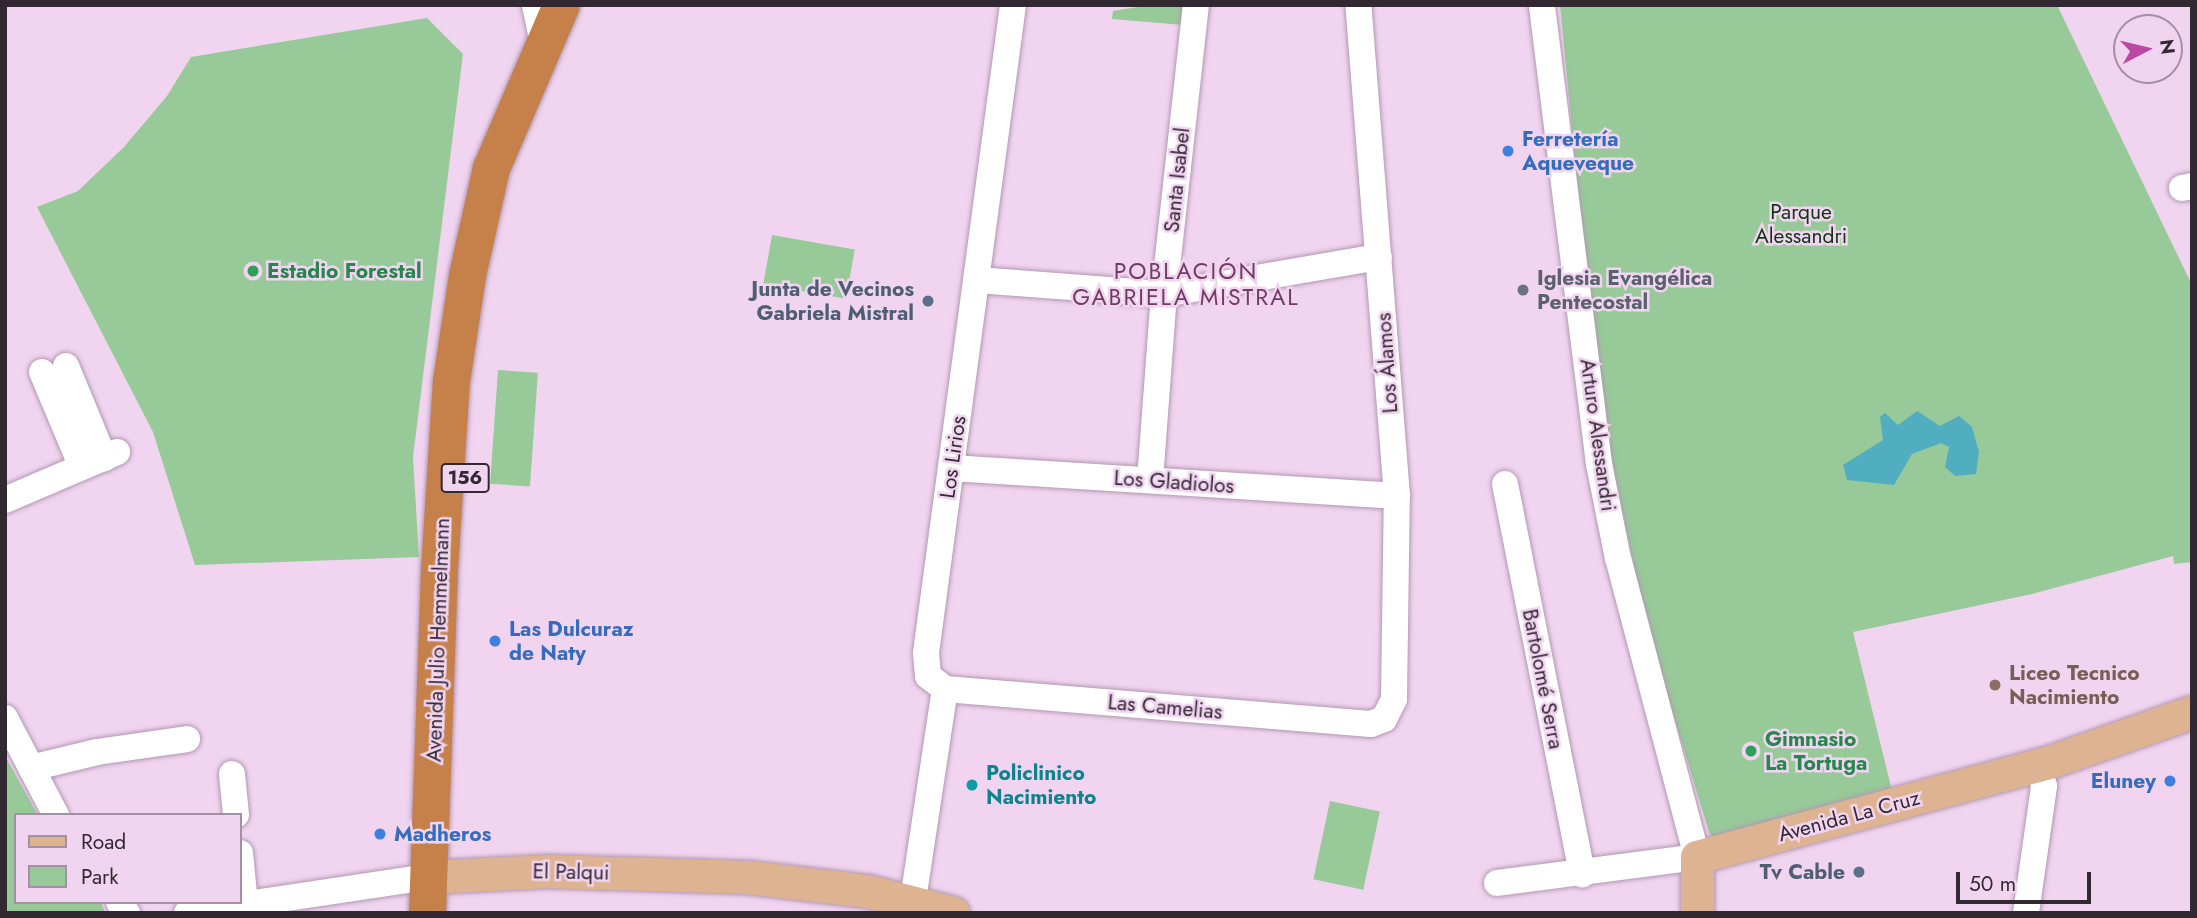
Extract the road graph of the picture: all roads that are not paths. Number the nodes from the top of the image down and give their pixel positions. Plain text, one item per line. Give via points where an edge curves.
1 (535, 5) edge
2 (561, 5) edge
3 (1013, 5) edge
4 (1196, 5) edge
5 (1358, 5) edge
6 (1542, 5) edge
7 (544, 49) junction
8 (1379, 257) junction
9 (977, 280) junction
10 (1164, 294) junction
11 (54, 369) dead end
12 (952, 468) junction
13 (1150, 480) junction
14 (1505, 484) dead end
15 (1396, 496) junction
16 (5, 500) edge
17 (945, 689) junction
18 (2192, 712) edge
19 (5, 718) edge
20 (1384, 719) joint
21 (2192, 734) edge
22 (187, 739) dead end
23 (31, 768) junction
24 (232, 774) dead end
25 (2041, 775) junction
26 (55, 813) edge
27 (236, 813) edge
28 (1698, 865) junction
29 (242, 873) edge
30 (1582, 874) junction
31 (439, 876) junction
32 (1497, 884) dead end
33 (913, 900) junction
34 (245, 904) junction
35 (187, 913) edge
36 (427, 913) edge
37 (447, 913) edge
38 (953, 913) edge
39 (1696, 913) edge
40 (2026, 913) edge

1 - 7 street
2 - 7 highway, Avenida Julio Hemmelmann / 156
3 - 9 street, Los Lirios
4 - 10 street, Santa Isabel
5 - 8 street, Los Álamos
6 - 28 street, Arturo Alessandri via 1599,464 1618,559
7 - 31 highway, Avenida Julio Hemmelmann / 156 via 530,86 495,244 467,445
8 - 10 street
8 - 15 street, Los Álamos
9 - 10 street
9 - 12 street, Los Lirios
10 - 13 street, Santa Isabel
11 - 16 street via 101,459
12 - 13 street, Los Gladiolos
12 - 17 street, Los Lirios via 925,663 928,676
13 - 15 street, Los Gladiolos
14 - 30 street, Bartolomé Serra
15 - 20 street, Los Álamos via 1394,699
17 - 20 street, Las Camelias via 1371,724
17 - 33 street
18 - 25 main road, Avenida La Cruz
19 - 23 street
21 - 25 main road, Avenida La Cruz
22 - 23 street via 97,752
23 - 26 street
24 - 27 street
25 - 28 main road, Avenida La Cruz
25 - 40 street
28 - 30 street, Avenida La Cruz
28 - 39 main road
29 - 34 street
30 - 32 street, Avenida La Cruz
31 - 33 main road, El Palqui via 548,871 748,877
31 - 34 street, El Palqui
31 - 36 highway, Avenida Julio Hemmelmann / 156
31 - 37 highway, Avenida Julio Hemmelmann / 156
33 - 38 main road, El Palqui
34 - 35 street, El Palqui

